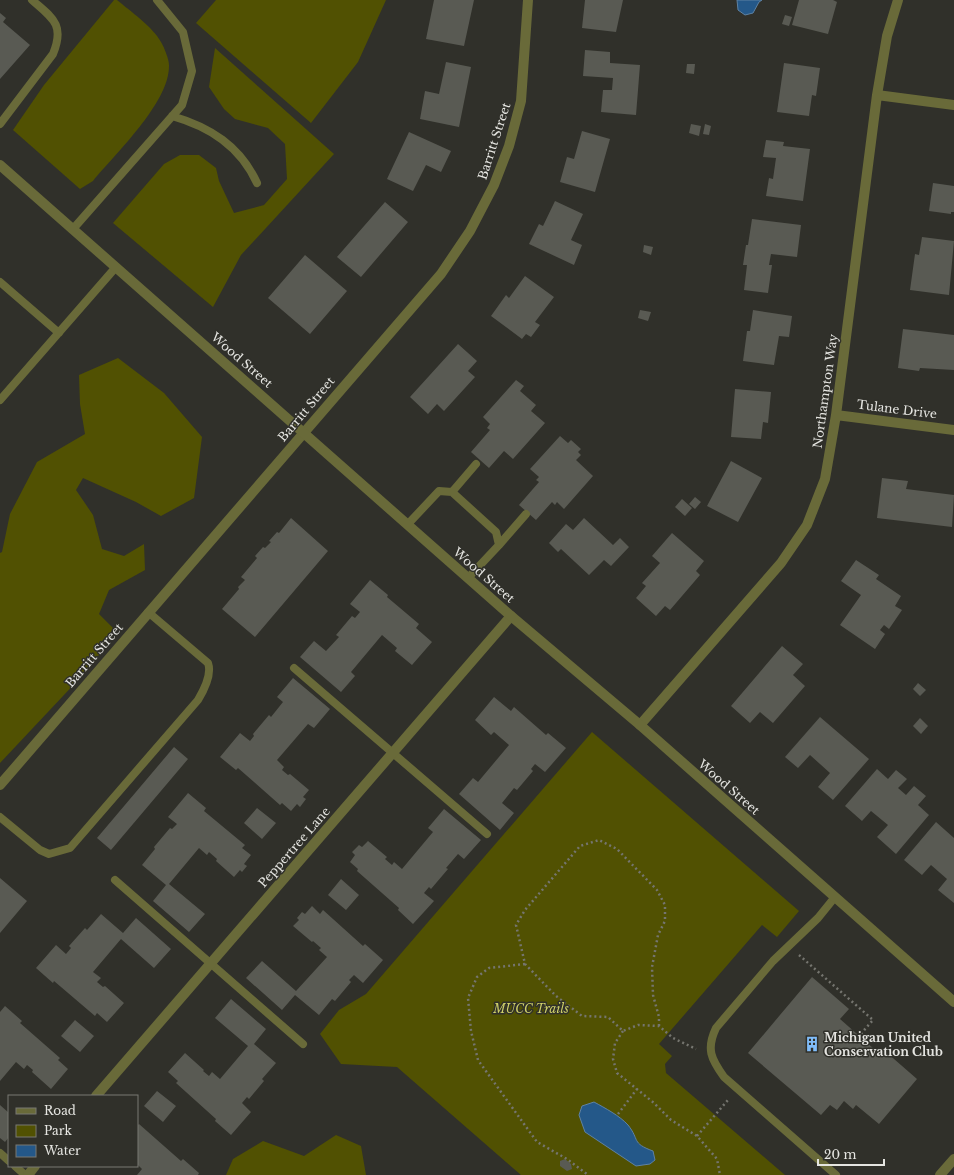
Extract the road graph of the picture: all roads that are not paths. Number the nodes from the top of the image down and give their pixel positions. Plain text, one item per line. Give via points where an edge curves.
1 (32, 0) edge
2 (158, 0) edge
3 (528, 0) edge
4 (898, 0) edge
5 (877, 95) junction
6 (954, 105) edge
7 (172, 116) junction
8 (0, 124) edge
9 (0, 165) edge
10 (257, 183) dead end
11 (73, 229) junction
12 (116, 267) junction
13 (0, 282) edge
14 (58, 333) junction
15 (0, 400) edge
16 (836, 415) junction
17 (954, 430) edge
18 (304, 432) junction
19 (476, 464) dead end
20 (452, 492) junction
21 (526, 514) dead end
22 (408, 524) junction
23 (499, 545) junction
24 (468, 578) junction
25 (148, 612) junction
26 (511, 616) junction
27 (294, 668) dead end
28 (640, 725) junction
29 (393, 752) junction
30 (0, 785) edge
31 (0, 817) edge
32 (487, 834) dead end
33 (115, 880) dead end
34 (835, 897) junction
35 (211, 964) junction
36 (954, 1002) edge
37 (303, 1044) dead end
38 (97, 1095) edge
39 (0, 1153) edge
40 (954, 1159) edge
41 (8, 1160) edge
42 (16, 1167) edge
43 (34, 1167) edge
44 (26, 1175) edge
45 (836, 1175) edge
46 (940, 1175) edge

1 - 8 lane via 54,18 59,30 58,44
2 - 7 lane via 183,32 192,71 182,105
3 - 18 street, Barritt Street via 521,101 509,146 494,185 470,231 441,274
4 - 5 street, Northampton Way via 887,36
5 - 6 street
5 - 16 street, Northampton Way
7 - 10 lane via 203,128 234,147 244,158
7 - 11 lane
9 - 11 street, Wood Street
11 - 12 street, Wood Street
12 - 14 lane
12 - 18 street, Wood Street
13 - 14 lane
14 - 15 lane
16 - 17 street, Tulane Drive
16 - 28 street, Northampton Way via 825,479 807,525 782,563
18 - 22 street, Wood Street
18 - 25 street, Barritt Street
19 - 20 lane
20 - 22 lane via 439,492
20 - 23 lane via 496,532
21 - 23 lane
22 - 24 street, Wood Street
23 - 24 lane
24 - 26 street, Wood Street
25 - 30 street, Barritt Street
25 - 31 lane via 208,663 210,669 203,693 198,700 70,848 49,854 40,850
26 - 28 street, Wood Street
26 - 29 street, Peppertree Lane
27 - 29 lane
28 - 34 street, Wood Street
29 - 32 lane
29 - 35 street, Peppertree Lane
33 - 35 lane
34 - 36 street, Wood Street
34 - 45 lane via 716,1028 711,1039 711,1055 724,1077
35 - 37 lane
35 - 38 street, Peppertree Lane
39 - 41 lane
40 - 46 street
42 - 44 lane
43 - 44 street

